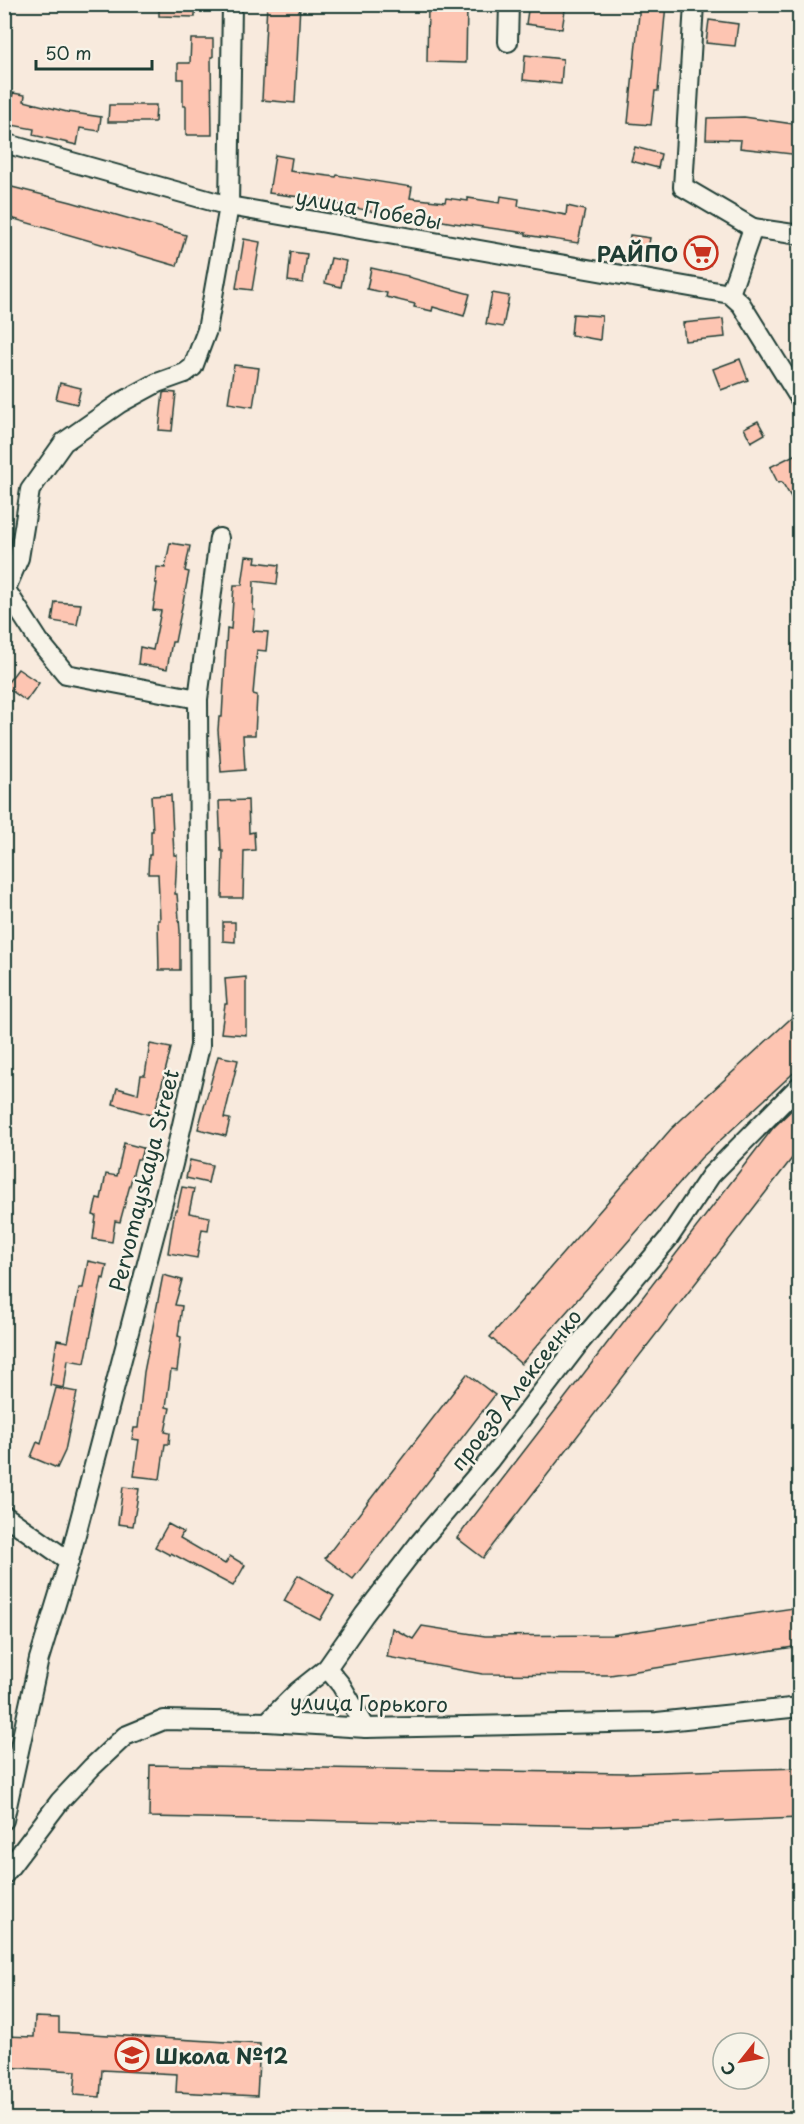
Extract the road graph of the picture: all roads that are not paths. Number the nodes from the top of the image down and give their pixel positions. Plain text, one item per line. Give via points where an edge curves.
1 (232, 4) edge
2 (509, 4) edge
3 (694, 4) edge
4 (508, 42) dead end
5 (4, 143) edge
6 (229, 206) junction
7 (753, 228) junction
8 (800, 235) edge
9 (736, 299) junction
10 (800, 399) edge
11 (219, 538) dead end
12 (5, 591) edge
13 (198, 699) junction
14 (800, 1085) edge
15 (4, 1515) edge
16 (69, 1561) junction
17 (327, 1668) junction
18 (800, 1707) edge
19 (267, 1722) junction
20 (366, 1728) junction
21 (4, 1820) edge
22 (4, 1875) edge

1 - 6 street
2 - 4 street
3 - 7 street via 683,187
5 - 6 street, улица Победы
6 - 9 street, улица Победы
6 - 12 street via 207,330 193,367 120,403 64,442 30,490 19,558
7 - 8 street
7 - 9 street
9 - 10 street
11 - 13 street, Pervomayskaya Street
12 - 13 street via 66,674
13 - 16 street, Pervomayskaya Street via 200,1046
14 - 17 street, проезд Алексеенко via 711,1175 668,1239 420,1542
15 - 16 street
16 - 21 street, Pervomayskaya Street via 39,1659
17 - 19 street, проезд Алексеенко
17 - 20 street
18 - 20 street, улица Горького via 657,1722
19 - 20 street, улица Горького
19 - 22 street, улица Горького via 164,1720 125,1736 60,1801

